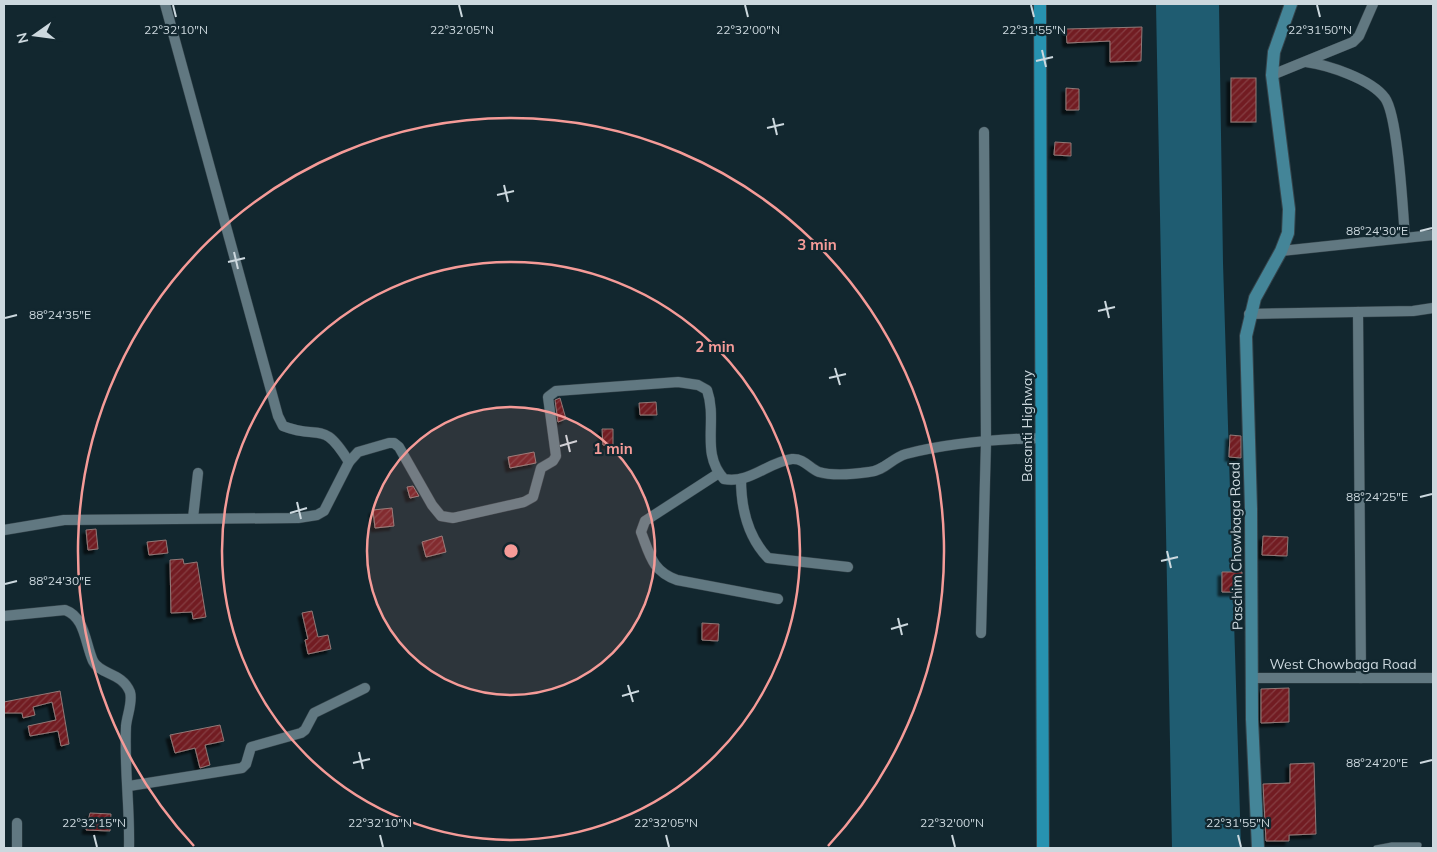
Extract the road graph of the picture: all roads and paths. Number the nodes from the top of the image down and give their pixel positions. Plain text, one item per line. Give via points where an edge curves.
1 (165, 4) edge
2 (1040, 4) edge
3 (1291, 4) edge
4 (1374, 4) edge
5 (1306, 62) junction
6 (1272, 75) junction
7 (984, 132) dead end
8 (1433, 235) edge
9 (1405, 238) junction
10 (1281, 251) junction
11 (1433, 308) edge
12 (1358, 312) junction
13 (1249, 314) junction
14 (1042, 438) junction
15 (982, 443) junction
16 (349, 462) junction
17 (716, 469) junction
18 (198, 474) dead end
19 (741, 479) junction
20 (193, 518) junction
21 (4, 530) edge
22 (848, 567) dead end
23 (778, 599) dead end
24 (4, 616) edge
25 (981, 633) dead end
26 (1254, 678) junction
27 (1362, 678) junction
28 (1433, 678) edge
29 (365, 688) dead end
30 (129, 786) junction
31 (17, 822) dead end
32 (1419, 845) dead end
33 (17, 848) edge
34 (129, 848) edge
35 (1043, 848) edge
36 (1258, 848) edge
37 (1376, 848) edge

1 - 16 street via 278,416 283,426 324,432 332,437
2 - 14 main road, Basanti Highway
3 - 6 street, Paschim Chowbaga Road via 1274,52
4 - 5 street via 1359,36 1342,48
5 - 6 street
5 - 9 street via 1332,67 1376,89 1385,98 1393,122
6 - 10 street, Paschim Chowbaga Road via 1289,209 1288,233
7 - 15 street
8 - 9 street
9 - 10 street
10 - 13 street, Paschim Chowbaga Road
11 - 12 street
12 - 13 street
12 - 27 street
13 - 26 street, Paschim Chowbaga Road via 1246,336
14 - 15 street
14 - 35 main road, Basanti Highway
15 - 19 street via 904,455 869,472 818,472 803,461 791,459
15 - 25 street
16 - 17 street via 358,452 394,443 437,512 447,518 530,500 541,468 556,456 548,397 556,391 678,382 707,390 711,401 709,440
16 - 20 street via 324,511 317,515 298,518
17 - 19 street via 724,479
17 - 23 street via 645,521 641,532 653,561 665,576 677,580
18 - 20 street
19 - 22 street via 746,517 760,550 768,558
20 - 21 street via 64,520
24 - 30 street via 65,610 79,620 94,662 100,669 123,680 130,692 126,727
26 - 27 street, West Chowbaga Road
26 - 36 street, Paschim Chowbaga Road via 1252,719
27 - 28 street, West Chowbaga Road
29 - 30 street via 314,713 305,730 251,747 242,768
30 - 34 street
31 - 33 street
32 - 37 lane

